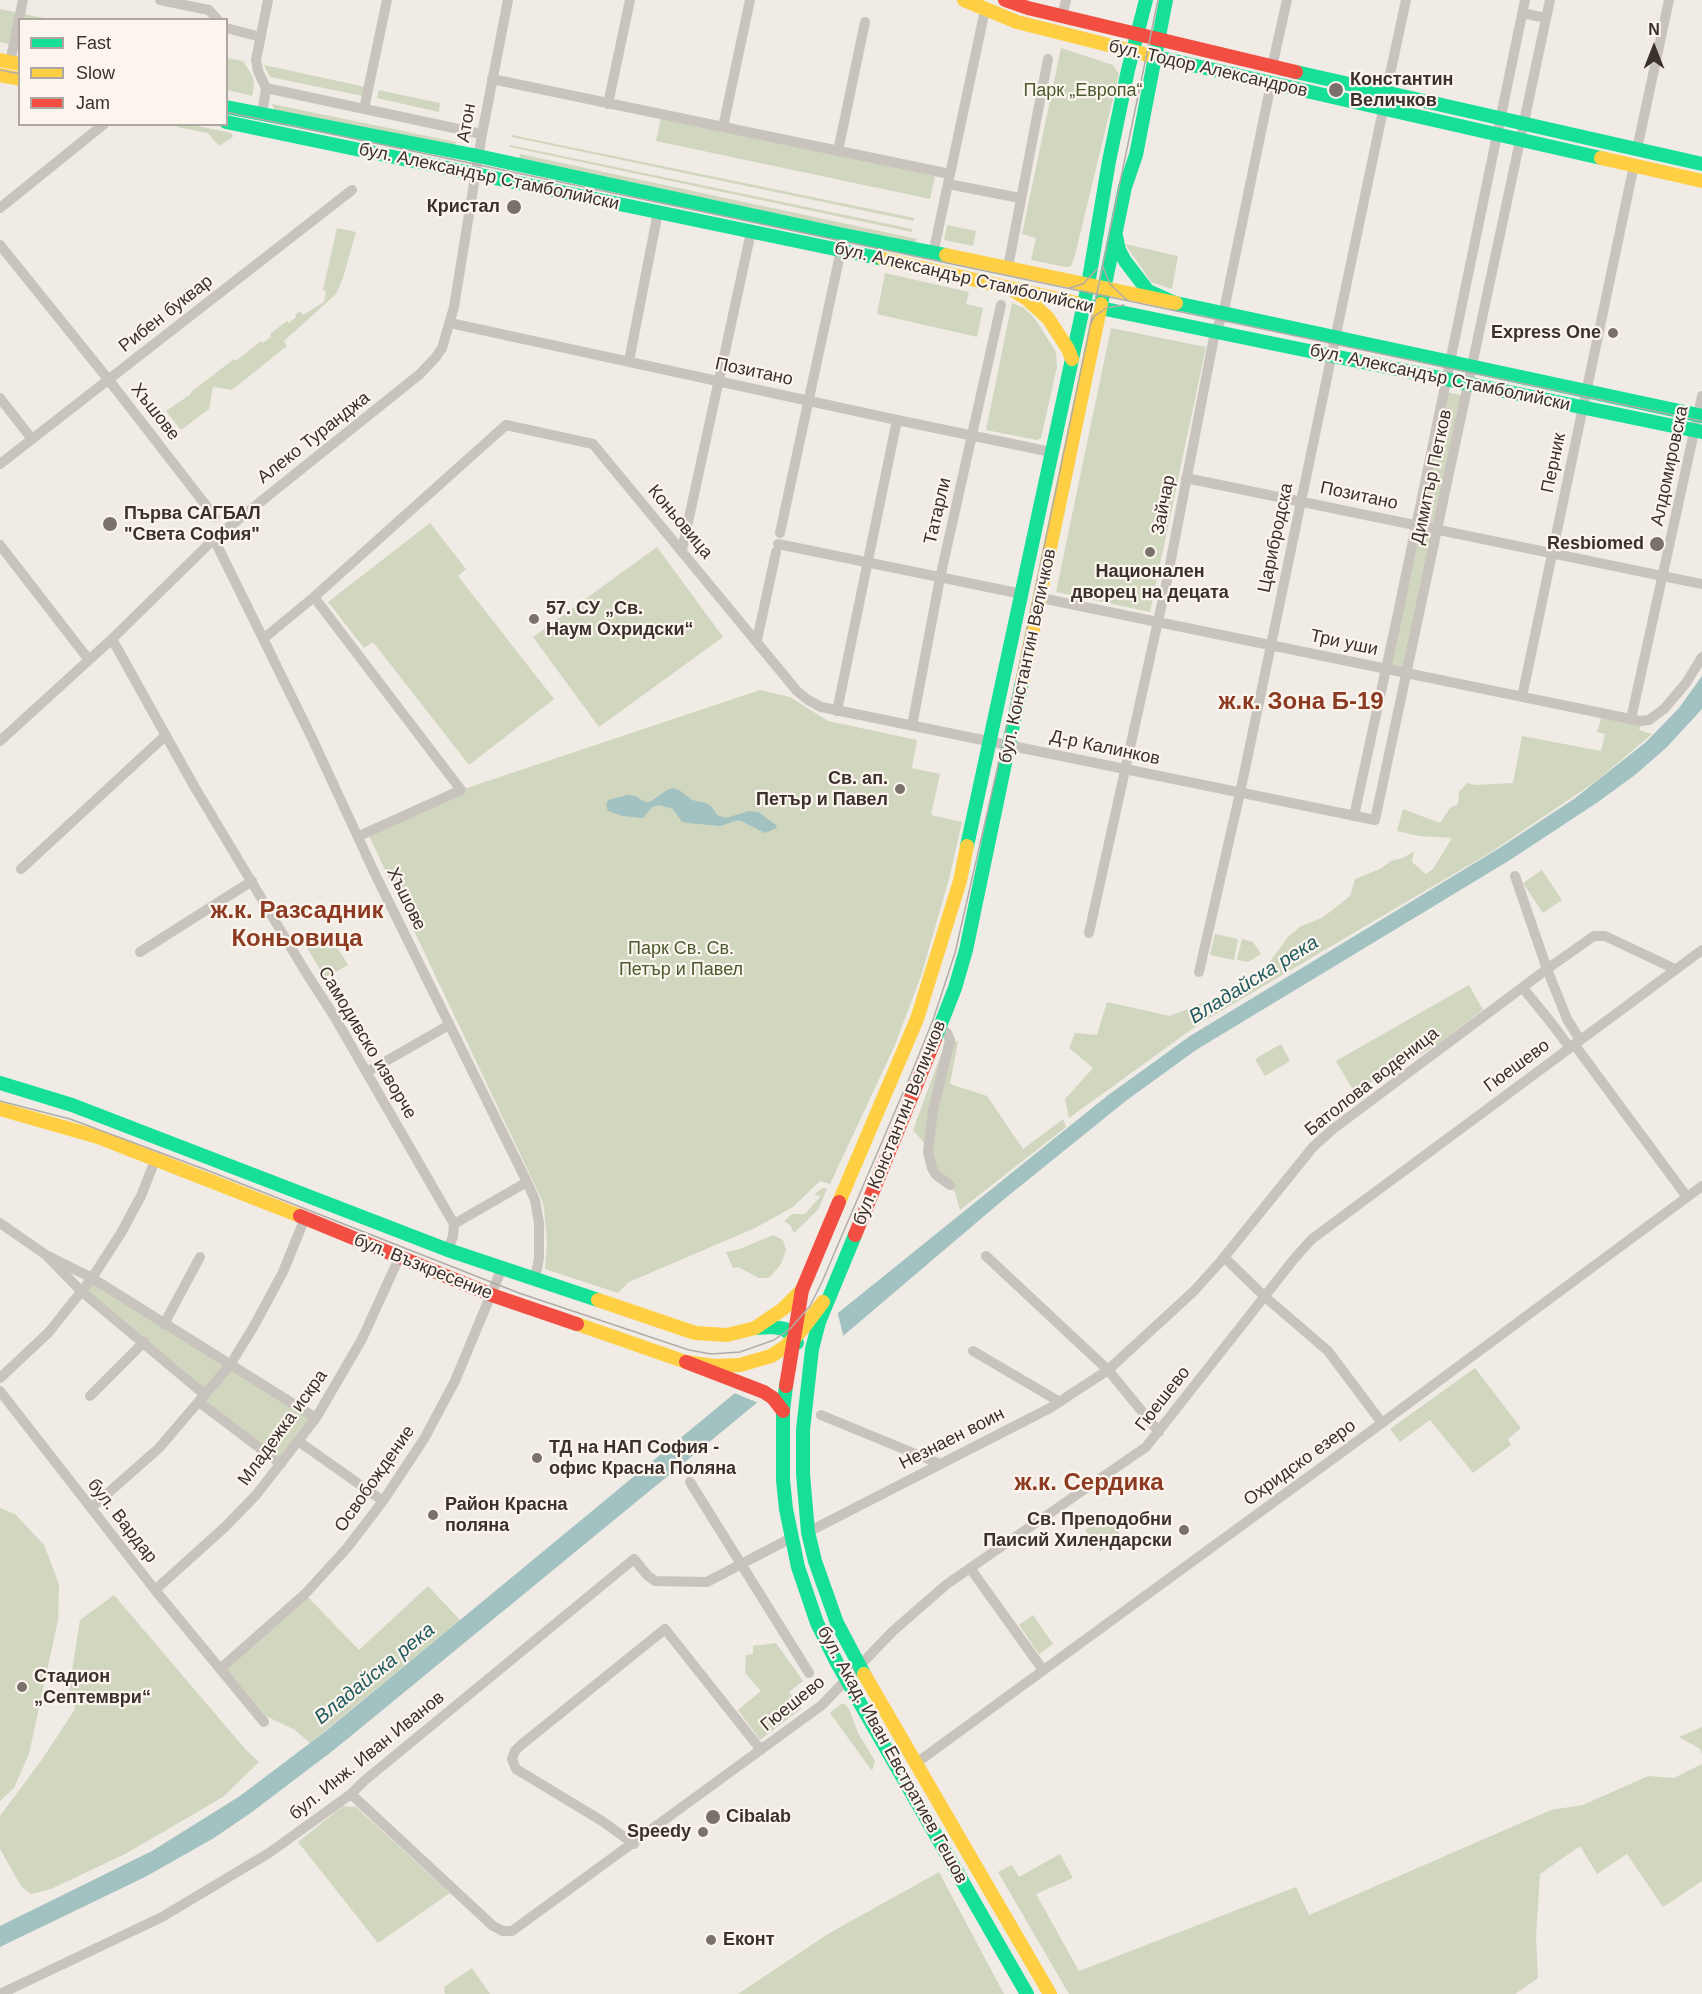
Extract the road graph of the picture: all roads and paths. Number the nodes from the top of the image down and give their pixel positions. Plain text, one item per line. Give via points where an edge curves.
1 (23, 0) edge
2 (160, 0) edge
3 (268, 0) edge
4 (387, 0) edge
5 (508, 0) edge
6 (630, 0) edge
7 (750, 0) edge
8 (964, 0) edge
9 (1005, 0) edge
10 (1066, 0) edge
11 (1146, 0) edge
12 (1166, 0) edge
13 (1287, 0) edge
14 (1406, 0) edge
15 (1525, 0) edge
16 (1550, 0) edge
17 (1669, 0) edge
18 (985, 10) junction
19 (1522, 13) junction
20 (1062, 16) junction
21 (19, 18) edge
22 (216, 18) edge
23 (1546, 18) junction
24 (865, 22) dead end
25 (18, 24) edge
26 (228, 29) edge
27 (1138, 34) junction
28 (261, 37) junction
29 (1158, 40) junction
30 (1133, 52) junction
31 (1155, 57) junction
32 (1048, 59) dead end
33 (10, 62) edge
34 (1272, 67) junction
35 (0, 75) edge
36 (18, 79) edge
37 (492, 80) junction
38 (1271, 84) junction
39 (266, 88) junction
40 (1386, 93) junction
41 (608, 104) junction
42 (228, 107) edge
43 (364, 109) junction
44 (1383, 110) junction
45 (262, 115) junction
46 (1501, 118) junction
47 (228, 122) edge
48 (1523, 123) junction
49 (102, 126) edge
50 (723, 127) junction
51 (482, 134) junction
52 (1497, 135) junction
53 (1520, 140) junction
54 (1637, 149) junction
55 (838, 151) junction
56 (478, 156) junction
57 (1702, 164) edge
58 (1634, 165) junction
59 (475, 175) junction
60 (949, 179) junction
61 (1702, 181) edge
62 (352, 190) dead end
63 (1020, 198) junction
64 (0, 208) edge
65 (658, 212) junction
66 (751, 231) junction
67 (1116, 234) junction
68 (0, 244) edge
69 (841, 250) junction
70 (933, 254) junction
71 (1008, 267) junction
72 (1088, 285) junction
73 (1105, 289) junction
74 (1013, 290) junction
75 (1001, 305) dead end
76 (1083, 305) junction
77 (1179, 305) junction
78 (1101, 308) junction
79 (1223, 315) junction
80 (450, 323) junction
81 (1215, 332) junction
82 (1335, 338) junction
83 (1331, 355) junction
84 (1072, 359) junction
85 (629, 361) junction
86 (1450, 362) junction
87 (1473, 367) junction
88 (108, 379) junction
89 (1447, 379) junction
90 (719, 381) junction
91 (1469, 384) junction
92 (1586, 391) junction
93 (1702, 396) edge
94 (0, 398) edge
95 (809, 400) junction
96 (1583, 407) junction
97 (1700, 415) edge
98 (897, 420) junction
99 (1698, 431) edge
100 (972, 435) junction
101 (32, 440) junction
102 (1052, 452) junction
103 (0, 464) edge
104 (1186, 478) junction
105 (1301, 501) junction
106 (214, 517) dead end
107 (1416, 525) junction
108 (1438, 530) junction
109 (214, 539) junction
110 (778, 543) junction
111 (0, 545) edge
112 (682, 550) junction
113 (1552, 553) junction
114 (867, 561) junction
115 (1662, 576) junction
116 (940, 578) junction
117 (1702, 584) edge
118 (1022, 594) junction
119 (314, 597) junction
120 (1041, 598) junction
121 (1158, 621) junction
122 (111, 639) junction
123 (263, 639) junction
124 (757, 640) junction
125 (1271, 645) junction
126 (1702, 657) edge
127 (88, 660) junction
128 (1386, 668) junction
129 (1408, 673) junction
130 (797, 691) joint
131 (1522, 697) junction
132 (837, 711) junction
133 (1635, 720) junction
134 (912, 726) junction
135 (166, 735) junction
136 (0, 741) edge
137 (991, 741) junction
138 (1010, 745) junction
139 (1126, 769) junction
140 (1240, 793) junction
141 (1354, 816) junction
142 (1375, 820) joint
143 (358, 836) junction
144 (21, 869) dead end
145 (1515, 876) dead end
146 (252, 881) junction
147 (1089, 933) dead end
148 (1702, 950) edge
149 (140, 952) dead end
150 (1546, 969) junction
151 (1675, 969) junction
152 (1199, 972) dead end
153 (1523, 988) junction
154 (449, 1025) junction
155 (940, 1029) junction
156 (1574, 1044) junction
157 (367, 1072) junction
158 (0, 1083) edge
159 (0, 1109) edge
160 (156, 1158) junction
161 (527, 1182) junction
162 (950, 1185) dead end
163 (1702, 1186) edge
164 (1687, 1197) junction
165 (304, 1218) junction
166 (0, 1223) edge
167 (454, 1224) junction
168 (448, 1250) junction
169 (46, 1255) junction
170 (986, 1256) dead end
171 (200, 1257) dead end
172 (1224, 1257) junction
173 (399, 1258) junction
174 (502, 1268) junction
175 (92, 1278) junction
176 (535, 1280) junction
177 (802, 1290) junction
178 (81, 1291) junction
179 (829, 1294) junction
180 (492, 1295) junction
181 (1264, 1296) junction
182 (164, 1324) junction
183 (755, 1328) junction
184 (794, 1338) junction
185 (144, 1342) junction
186 (973, 1352) dead end
187 (686, 1362) junction
188 (230, 1365) junction
189 (1108, 1370) junction
190 (0, 1378) edge
191 (808, 1384) junction
192 (0, 1391) edge
193 (90, 1396) dead end
194 (202, 1399) junction
195 (1060, 1402) junction
196 (783, 1411) junction
197 (821, 1415) dead end
198 (316, 1418) junction
199 (1382, 1423) junction
200 (1159, 1432) junction
201 (298, 1441) junction
202 (281, 1464) junction
203 (940, 1464) junction
204 (690, 1482) dead end
205 (383, 1501) junction
206 (91, 1508) junction
207 (808, 1532) junction
208 (791, 1538) junction
209 (743, 1565) junction
210 (970, 1568) junction
211 (155, 1590) junction
212 (858, 1665) junction
213 (219, 1669) junction
214 (1042, 1671) junction
215 (809, 1673) dead end
216 (847, 1679) junction
217 (264, 1722) dead end
218 (761, 1750) junction
219 (915, 1764) junction
220 (351, 1794) junction
221 (634, 1844) junction
222 (0, 1994) edge
223 (1027, 1994) edge
224 (1050, 1994) edge

1 - 21 street
2 - 22 street via 209,10
3 - 28 street
4 - 43 street
5 - 37 street, Атон
6 - 41 street
7 - 50 street
8 - 18 main road, бул. Тодор Александров
9 - 20 main road, бул. Тодор Александров
10 - 20 street
11 - 27 main road, бул. Константин Величков
12 - 29 main road, бул. Константин Величков
13 - 34 street
14 - 40 street
15 - 19 street, Димитър Петков
16 - 23 street, Димитър Петков
17 - 54 street
18 - 30 main road, бул. Тодор Александров via 1036,28
18 - 60 street
19 - 23 street
19 - 46 street, Димитър Петков
20 - 27 main road, бул. Тодор Александров
23 - 48 street, Димитър Петков
24 - 55 street
25 - 33 street
26 - 28 street
27 - 29 main road, бул. Тодор Александров
27 - 30 main road, бул. Константин Величков
28 - 39 street via 256,66
29 - 31 main road, бул. Константин Величков
29 - 34 main road, бул. Тодор Александров
30 - 31 main road, бул. Тодор Александров
30 - 72 main road, бул. Константин Величков via 1108,160
31 - 38 main road, бул. Тодор Александров
31 - 67 main road, бул. Константин Величков
32 - 63 street
34 - 40 main road, бул. Тодор Александров
35 - 36 main road
37 - 41 street
37 - 51 street, Атон
38 - 44 main road, бул. Тодор Александров
38 - 79 street, Зайчар
39 - 43 street
39 - 45 street
40 - 46 main road, бул. Тодор Александров
41 - 50 street
42 - 45 main road, бул. Александър Стамболийски
43 - 51 street
44 - 52 main road, бул. Тодор Александров
44 - 82 street, Царибродска
45 - 56 main road, бул. Александър Стамболийски
46 - 48 main road, бул. Тодор Александров
46 - 52 street, Димитър Петков
47 - 59 main road, бул. Александър Стамболийски
48 - 53 street, Димитър Петков
48 - 54 main road, бул. Тодор Александров
49 - 64 street
50 - 55 street
51 - 56 street, Атон
52 - 53 main road, бул. Тодор Александров
52 - 86 street, Димитър Петков
53 - 58 main road, бул. Тодор Александров
53 - 87 street, Димитър Петков
54 - 57 main road, бул. Тодор Александров
55 - 60 street
56 - 59 street, Атон
56 - 70 main road, бул. Александър Стамболийски
58 - 61 main road, бул. Тодор Александров
58 - 92 street, Перник
59 - 65 main road, бул. Александър Стамболийски
59 - 80 street, Атон
60 - 63 street
60 - 70 street
62 - 88 street, Рибен буквар
63 - 71 street
65 - 66 main road, бул. Александър Стамболийски
65 - 85 street
66 - 69 main road, бул. Александър Стамболийски
66 - 90 street
67 - 73 main road, бул. Константин Величков
67 - 77 main road via 1125,261 1148,291
68 - 88 street, Хъшове
69 - 74 main road, бул. Александър Стамболийски
69 - 95 street
70 - 71 main road, бул. Александър Стамболийски
71 - 72 main road, бул. Александър Стамболийски
72 - 73 main road, бул. Александър Стамболийски
72 - 76 main road, бул. Константин Величков
73 - 77 main road, бул. Александър Стамболийски
73 - 78 main road, бул. Константин Величков
74 - 76 main road, бул. Александър Стамболийски
74 - 84 main road via 1048,318
75 - 100 street, Татарли
76 - 78 main road, бул. Александър Стамболийски
76 - 84 main road, бул. Константин Величков
77 - 79 main road, бул. Александър Стамболийски
78 - 81 main road, бул. Александър Стамболийски
78 - 120 main road, бул. Константин Величков
79 - 81 street, Зайчар
79 - 82 main road, бул. Александър Стамболийски
80 - 85 street, Позитано
80 - 109 street, Алеко Туранджа via 442,348 429,366
81 - 83 main road, бул. Александър Стамболийски
81 - 104 street, Зайчар
82 - 83 street, Царибродска
82 - 86 main road, бул. Александър Стамболийски
83 - 89 main road, бул. Александър Стамболийски
83 - 105 street, Царибродска
84 - 102 main road, бул. Константин Величков
85 - 90 street, Позитано
86 - 87 main road, бул. Александър Стамболийски
86 - 89 street, Димитър Петков
87 - 91 street, Димитър Петков
87 - 92 main road, бул. Александър Стамболийски
88 - 101 street, Рибен буквар
88 - 106 street, Хъшове
89 - 91 main road, бул. Александър Стамболийски
89 - 107 street, Димитър Петков
90 - 95 street, Позитано
90 - 112 street
91 - 96 main road, бул. Александър Стамболийски
91 - 108 street, Димитър Петков
92 - 96 street, Перник
92 - 97 main road, бул. Александър Стамболийски
93 - 97 street, Алдомировска
94 - 101 street
95 - 98 street, Позитано
95 - 110 street
96 - 99 main road, бул. Александър Стамболийски
96 - 113 street, Перник
97 - 99 street, Алдомировска
98 - 100 street, Позитано
98 - 114 street
99 - 115 street, Алдомировска
100 - 102 street, Позитано
100 - 116 street, Татарли
101 - 103 street, Рибен буквар
102 - 118 main road, бул. Константин Величков
104 - 105 street, Позитано
104 - 121 street, Зайчар
105 - 107 street, Позитано
105 - 125 street, Царибродска
107 - 108 street, Позитано
107 - 128 street, Димитър Петков
108 - 113 street, Позитано
108 - 129 street, Димитър Петков
109 - 122 street, Алеко Туранджа
109 - 123 street, Хъшове
110 - 114 street
110 - 124 street
111 - 127 street
112 - 119 street, Коньовица via 593,444 506,425
112 - 124 street, Коньовица
113 - 115 street, Позитано
113 - 131 street, Перник
114 - 116 street
114 - 132 street
115 - 117 street, Позитано
115 - 133 street, Алдомировска
116 - 118 street
116 - 134 street, Татарли
118 - 137 main road, бул. Константин Величков
119 - 123 street
119 - 143 street via 461,790
120 - 121 street, Три уши
120 - 138 main road, бул. Константин Величков
121 - 125 street, Три уши
121 - 139 street, Зайчар
122 - 127 street, Алеко Туранджа
122 - 135 street, Самодивско изворче
123 - 143 street, Хъшове
124 - 130 street, Коньовица
125 - 128 street, Три уши
125 - 140 street, Царибродска
126 - 133 street via 1664,709 1649,720
127 - 136 street, Алеко Туранджа
128 - 129 street, Три уши
128 - 141 street, Димитър Петков
129 - 131 street, Три уши
129 - 142 street, Димитър Петков
130 - 132 street, Д-р Калинков via 814,703
131 - 133 street, Три уши
132 - 134 street, Д-р Калинков
134 - 137 street, Д-р Калинков
135 - 144 street
135 - 146 street, Самодивско изворче
137 - 138 street, Д-р Калинков
137 - 177 main road, бул. Константин Величков via 953,907 917,1018
138 - 139 street, Д-р Калинков
138 - 155 main road, бул. Константин Величков via 965,972
139 - 140 street, Д-р Калинков
139 - 147 street, Зайчар
140 - 141 street, Д-р Калинков
140 - 152 street, Царибродска
141 - 142 street, Д-р Калинков
143 - 154 street, Хъшове
145 - 150 street
146 - 149 street
146 - 157 street, Самодивско изворче
148 - 151 street, Гюешево
150 - 151 street, Батолова воденица via 1601,935
150 - 153 street, Батолова воденица
150 - 156 street
151 - 156 street, Гюешево
153 - 156 street
153 - 172 street, Батолова воденица via 1333,1129 1313,1147
154 - 157 street
154 - 161 street, Хъшове
155 - 162 street via 950,1040 929,1131 928,1152 936,1175
155 - 179 main road, бул. Константин Величков
156 - 164 street
156 - 181 street, Гюешево via 1312,1239
157 - 167 street, Самодивско изворче
158 - 168 main road, бул. Възкресение via 80,1108
159 - 160 main road, бул. Възкресение
160 - 165 main road, бул. Възкресение
160 - 175 street via 141,1196
161 - 167 street
161 - 176 street, Хъшове via 539,1223
163 - 164 street, Охридско езеро
164 - 199 street, Охридско езеро
165 - 173 main road, бул. Възкресение
165 - 188 street via 283,1272
166 - 169 street
167 - 168 street
168 - 174 main road, бул. Възкресение
169 - 175 street
169 - 178 street
170 - 189 street
171 - 182 street
172 - 181 street
172 - 189 street, Батолова воденица
173 - 180 main road, бул. Възкресение
173 - 198 street, Младежка искра via 362,1339
174 - 176 main road, бул. Възкресение
174 - 180 street, Освобождение
175 - 178 street
175 - 182 street
176 - 183 main road, бул. Възкресение via 695,1333 727,1335
177 - 183 main road, бул. Възкресение
177 - 184 main road, бул. Акад. Иван Евстратиев Гешов
178 - 185 street
178 - 190 street via 49,1332
179 - 184 main road, бул. Възкресение
179 - 191 main road, бул. Акад. Иван Евстратиев Гешов via 815,1334
180 - 187 main road, бул. Възкресение
180 - 205 street, Освобождение via 455,1381 424,1439
181 - 199 street via 1328,1352
181 - 200 street, Гюешево
182 - 188 street
183 - 184 main road via 781,1328
184 - 187 main road, бул. Възкресение via 771,1356 740,1365
184 - 191 main road
184 - 196 main road, бул. Акад. Иван Евстратиев Гешов
185 - 193 street
185 - 194 street
186 - 195 street
187 - 196 main road via 764,1392
188 - 194 street
188 - 198 street
189 - 195 street, Незнаен воин
189 - 200 street
191 - 207 main road, бул. Акад. Иван Евстратиев Гешов via 803,1474
192 - 206 street, бул. Вардар
194 - 202 street
194 - 206 street via 159,1448
195 - 203 street, Незнаен воин
196 - 208 main road, бул. Акад. Иван Евстратиев Гешов via 783,1480
197 - 203 street
198 - 201 street, Младежка искра
199 - 214 street, Охридско езеро
200 - 210 street, Гюешево via 1140,1452
201 - 202 street, Младежка искра
201 - 205 street
202 - 211 street, Младежка искра via 225,1527
203 - 207 street, Незнаен воин
204 - 209 street
205 - 213 street, Освобождение via 312,1586
206 - 211 street, бул. Вардар
207 - 212 main road, бул. Акад. Иван Евстратиев Гешов via 827,1598
208 - 209 street
208 - 216 main road, бул. Акад. Иван Евстратиев Гешов via 810,1604
209 - 215 street
209 - 220 street, бул. Инж. Иван Иванов via 707,1582 660,1582 650,1579 634,1559
210 - 212 street, Гюешево via 916,1609
210 - 214 street
211 - 213 street, бул. Вардар
212 - 216 street, Гюешево
212 - 219 main road, бул. Акад. Иван Евстратиев Гешов
213 - 217 street, бул. Вардар
214 - 219 street, Охридско езеро
216 - 218 street, Гюешево via 828,1700
216 - 223 main road, бул. Акад. Иван Евстратиев Гешов
218 - 221 street, Гюешево
218 - 221 street via 666,1629 521,1745 513,1756 516,1769
219 - 224 main road, бул. Акад. Иван Евстратиев Гешов
220 - 221 street, Гюешево via 503,1931 512,1931
220 - 222 street, бул. Инж. Иван Иванов via 269,1852 162,1917

